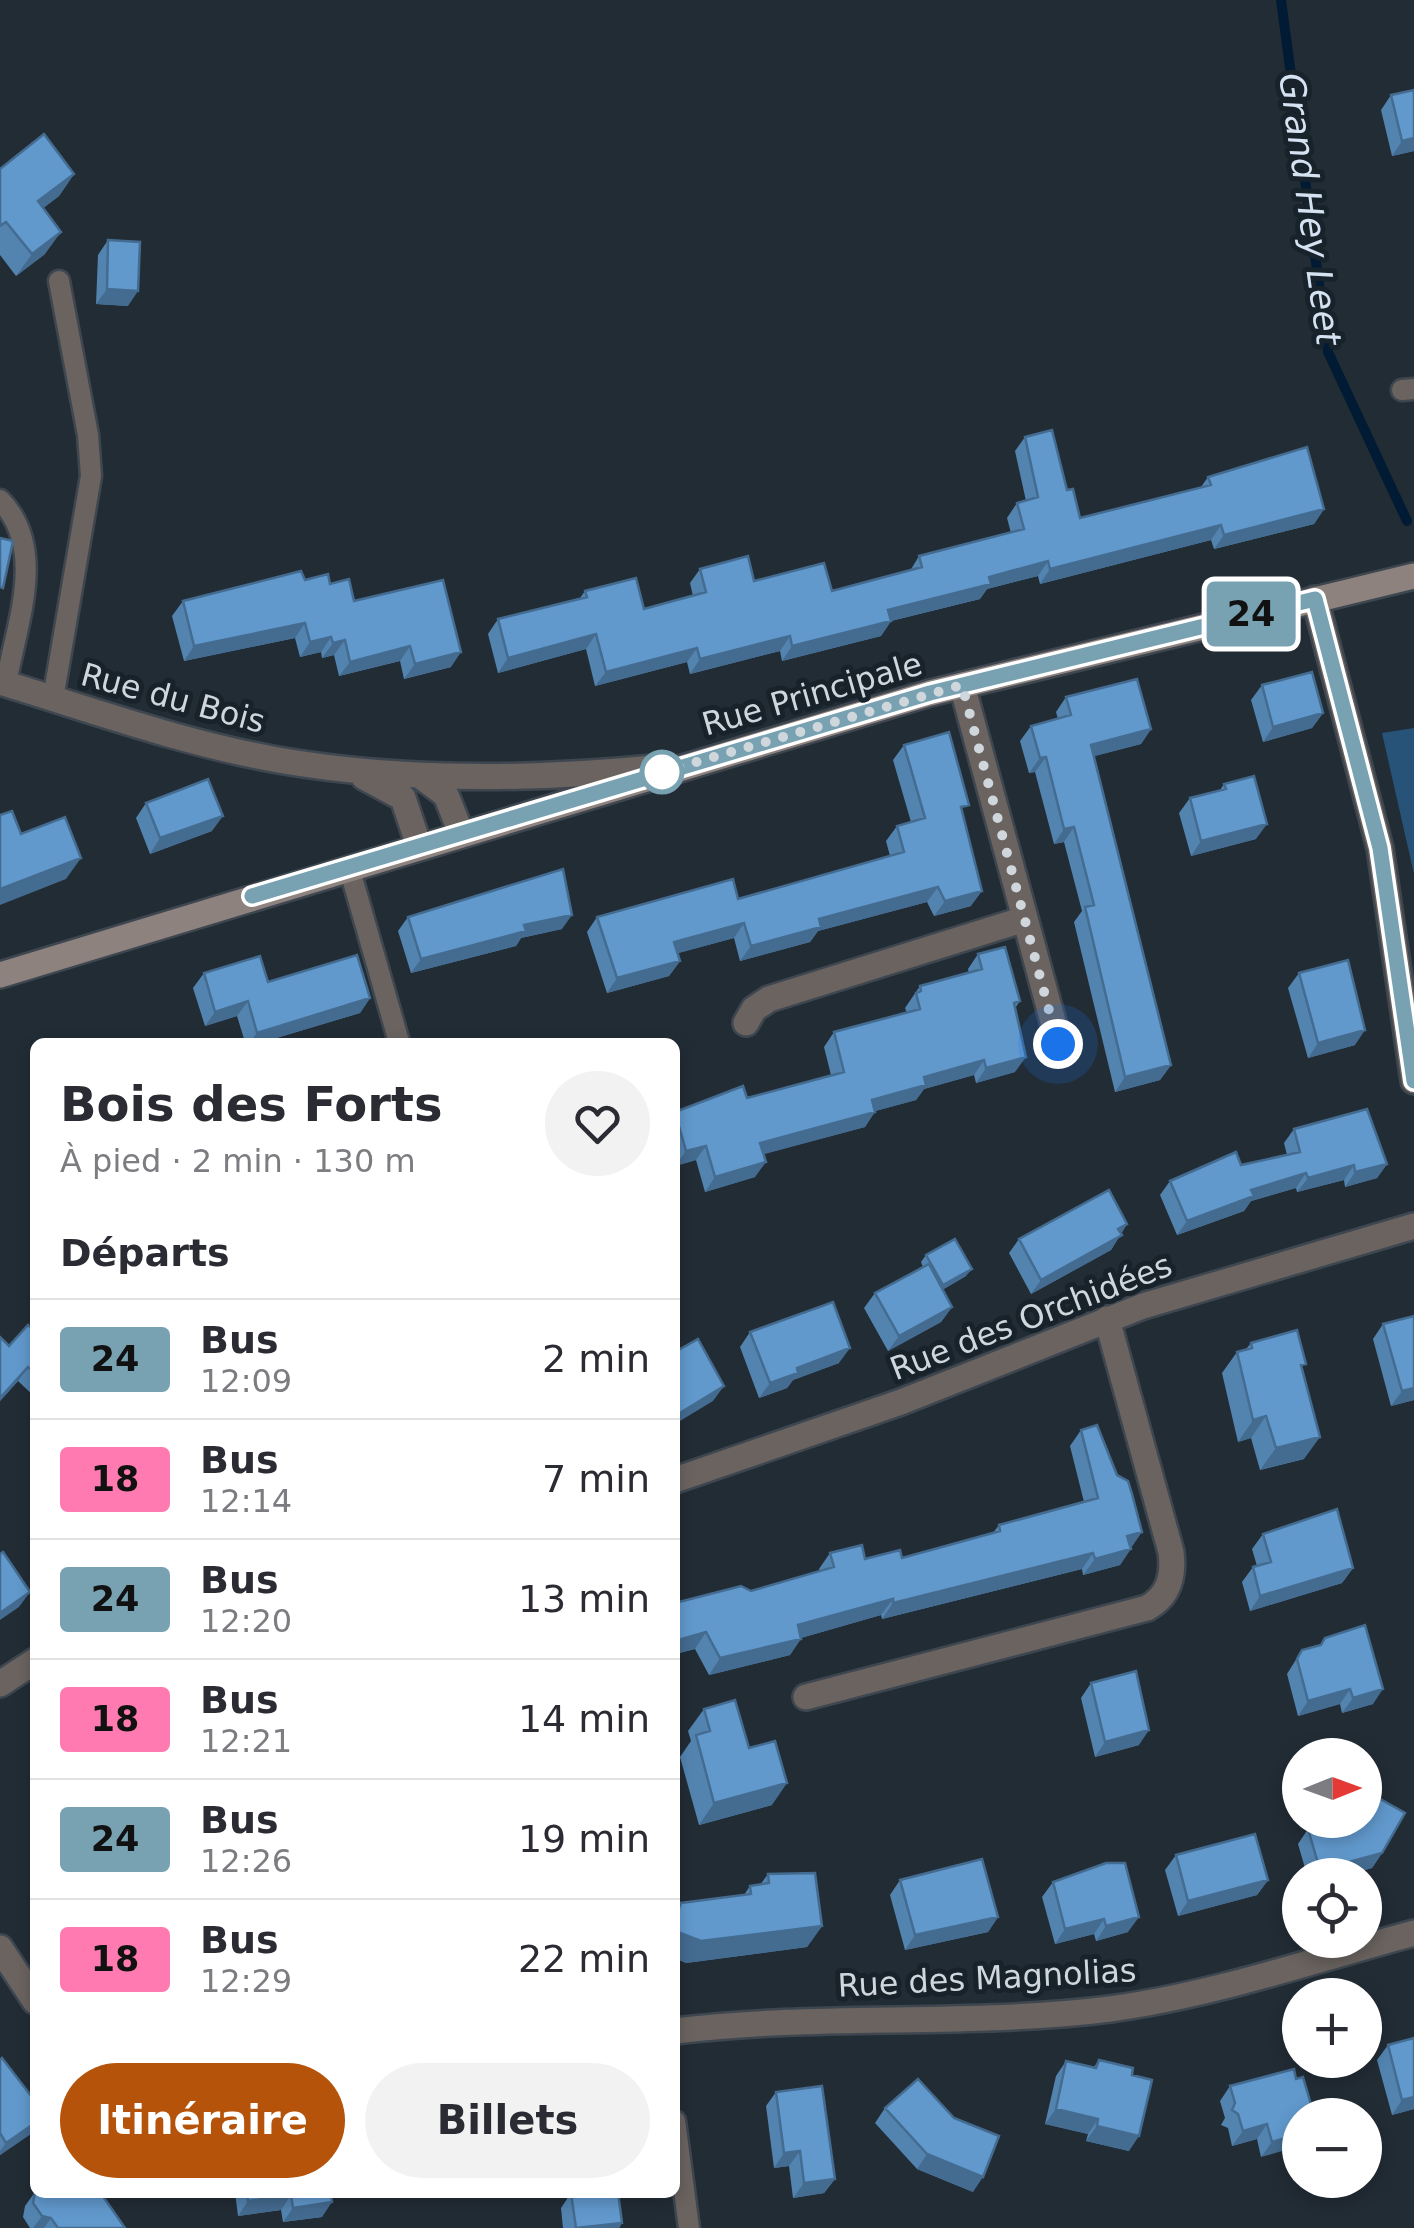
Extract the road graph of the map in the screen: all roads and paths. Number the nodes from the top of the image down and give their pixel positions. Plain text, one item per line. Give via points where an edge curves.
1 (58, 282) dead end
2 (0, 500) edge
3 (1414, 576) edge
4 (1315, 599) junction
5 (3, 683) edge
6 (962, 685) junction
7 (52, 699) junction
8 (684, 765) junction
9 (330, 768) junction
10 (417, 774) junction
11 (461, 833) junction
12 (420, 846) junction
13 (350, 867) junction
14 (1025, 919) junction
15 (64, 955) junction
16 (0, 975) edge
17 (0, 986) edge
18 (746, 1023) dead end
19 (398, 1038) edge
20 (1058, 1044) dead end
21 (1414, 1080) edge
22 (1414, 1226) edge
23 (1107, 1320) junction
24 (680, 1478) edge
25 (30, 1664) edge
26 (0, 1684) edge
27 (806, 1697) dead end
28 (1414, 1933) edge
29 (0, 1948) edge
30 (10, 1984) edge
31 (680, 2031) edge
32 (680, 2157) edge
33 (690, 2228) edge

1 - 7 lane via 91,476
2 - 5 lane via 28,548
3 - 4 street, Rue Principale
4 - 6 street, Rue Principale
4 - 21 street via 1380,848
5 - 7 street, Rue du Bois
6 - 8 street, Rue Principale
6 - 14 street
7 - 9 street, Rue du Bois via 204,744
8 - 10 street, Rue du Bois via 556,776
8 - 11 street, Rue Principale
9 - 10 street, Rue du Bois
9 - 12 street, Rue du Bois via 396,792 408,806
10 - 11 street via 446,795
11 - 12 street, Rue Principale
12 - 13 street, Rue Principale
13 - 15 street, Rue Principale
13 - 19 lane
14 - 18 street via 769,1000
14 - 20 street
15 - 16 street, Rue Principale
15 - 17 street, Rue Principale
22 - 23 street, Rue des Orchidées
23 - 24 street, Rue des Orchidées
23 - 27 street via 1171,1552 1172,1576 1163,1596 1148,1608
25 - 26 street
28 - 31 street, Rue des Magnolias via 1107,2009
29 - 30 street
32 - 33 lane

